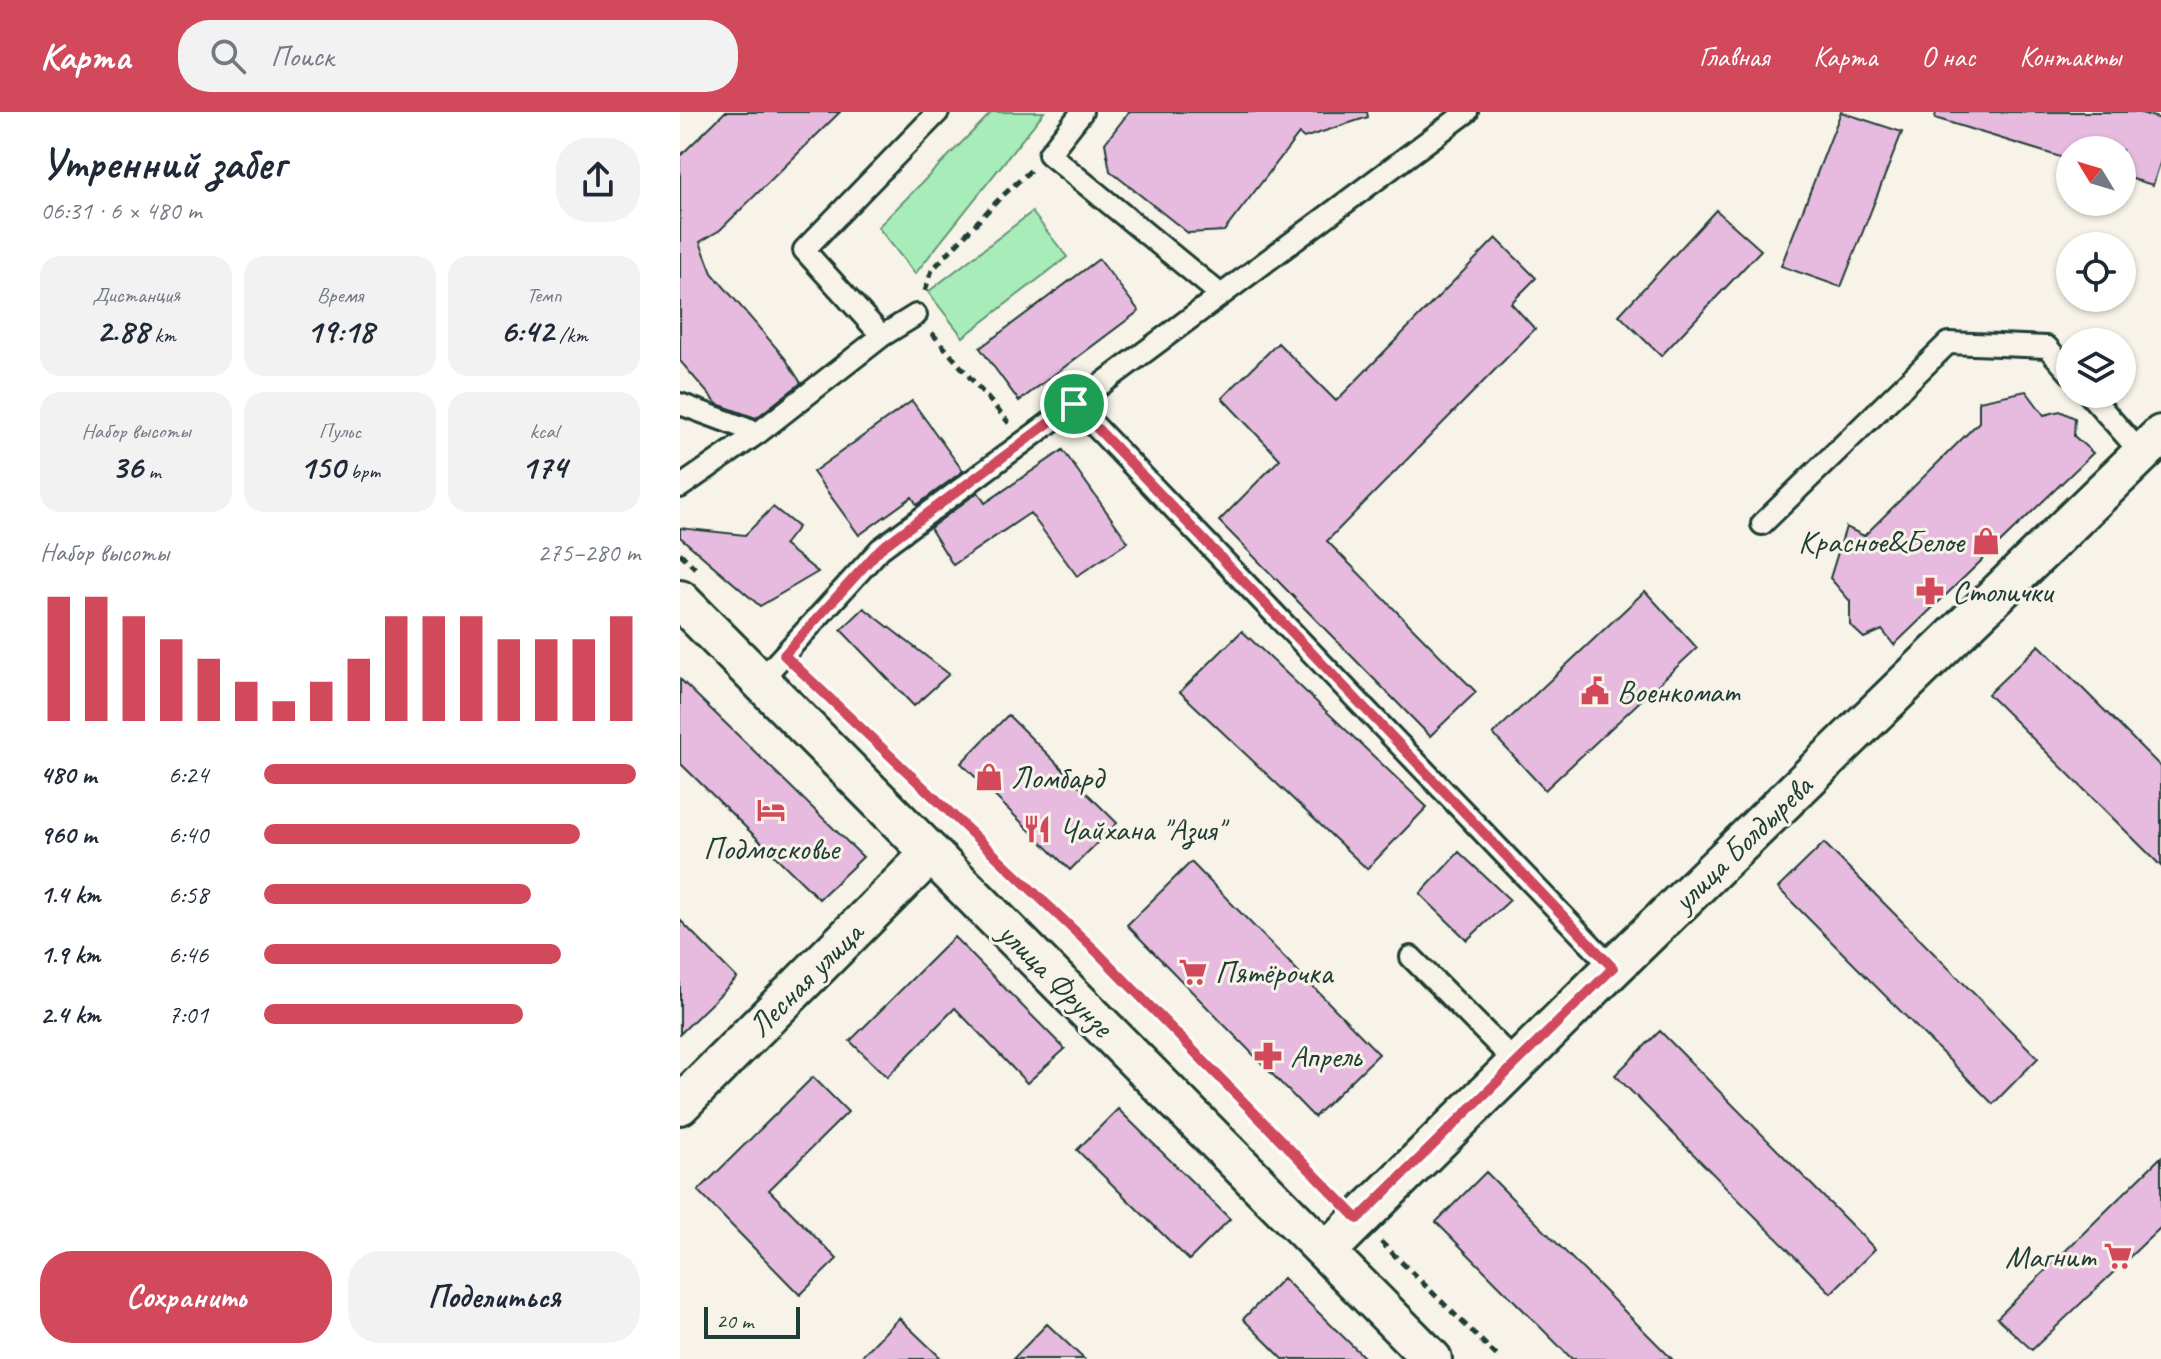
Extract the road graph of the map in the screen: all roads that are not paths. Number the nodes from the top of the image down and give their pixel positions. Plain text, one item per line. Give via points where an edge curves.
1 (938, 112) edge
2 (1082, 112) edge
3 (1443, 112) edge
4 (1467, 112) edge
5 (1418, 149) junction
6 (1221, 295) junction
7 (916, 315) road end
8 (882, 336) junction
9 (2056, 357) edge
10 (680, 404) edge
11 (1074, 404) junction
12 (2106, 408) edge
13 (758, 433) junction
14 (2152, 445) edge
15 (680, 487) edge
16 (1762, 524) dead end
17 (690, 587) edge
18 (760, 681) junction
19 (931, 853) junction
20 (1411, 957) dead end
21 (1613, 968) junction
22 (1517, 1064) junction
23 (680, 1105) edge
24 (1326, 1252) junction
25 (1432, 1359) edge

1 - 8 lane via 804,250
2 - 6 lane via 1049,154
3 - 5 lane
4 - 5 lane
5 - 6 lane
6 - 11 lane
7 - 8 lane
8 - 13 lane
9 - 16 lane via 2047,347 1948,343
10 - 13 lane
11 - 18 lane via 880,549
11 - 21 lane
12 - 14 lane
13 - 15 lane
14 - 21 street, улица Болдырева
17 - 18 street, улица Фрунзе
18 - 19 street, улица Фрунзе
19 - 23 street, Лесная улица
19 - 24 street, улица Фрунзе
20 - 22 lane
21 - 22 street, улица Болдырева
22 - 24 street, улица Болдырева
24 - 25 street, улица Фрунзе

